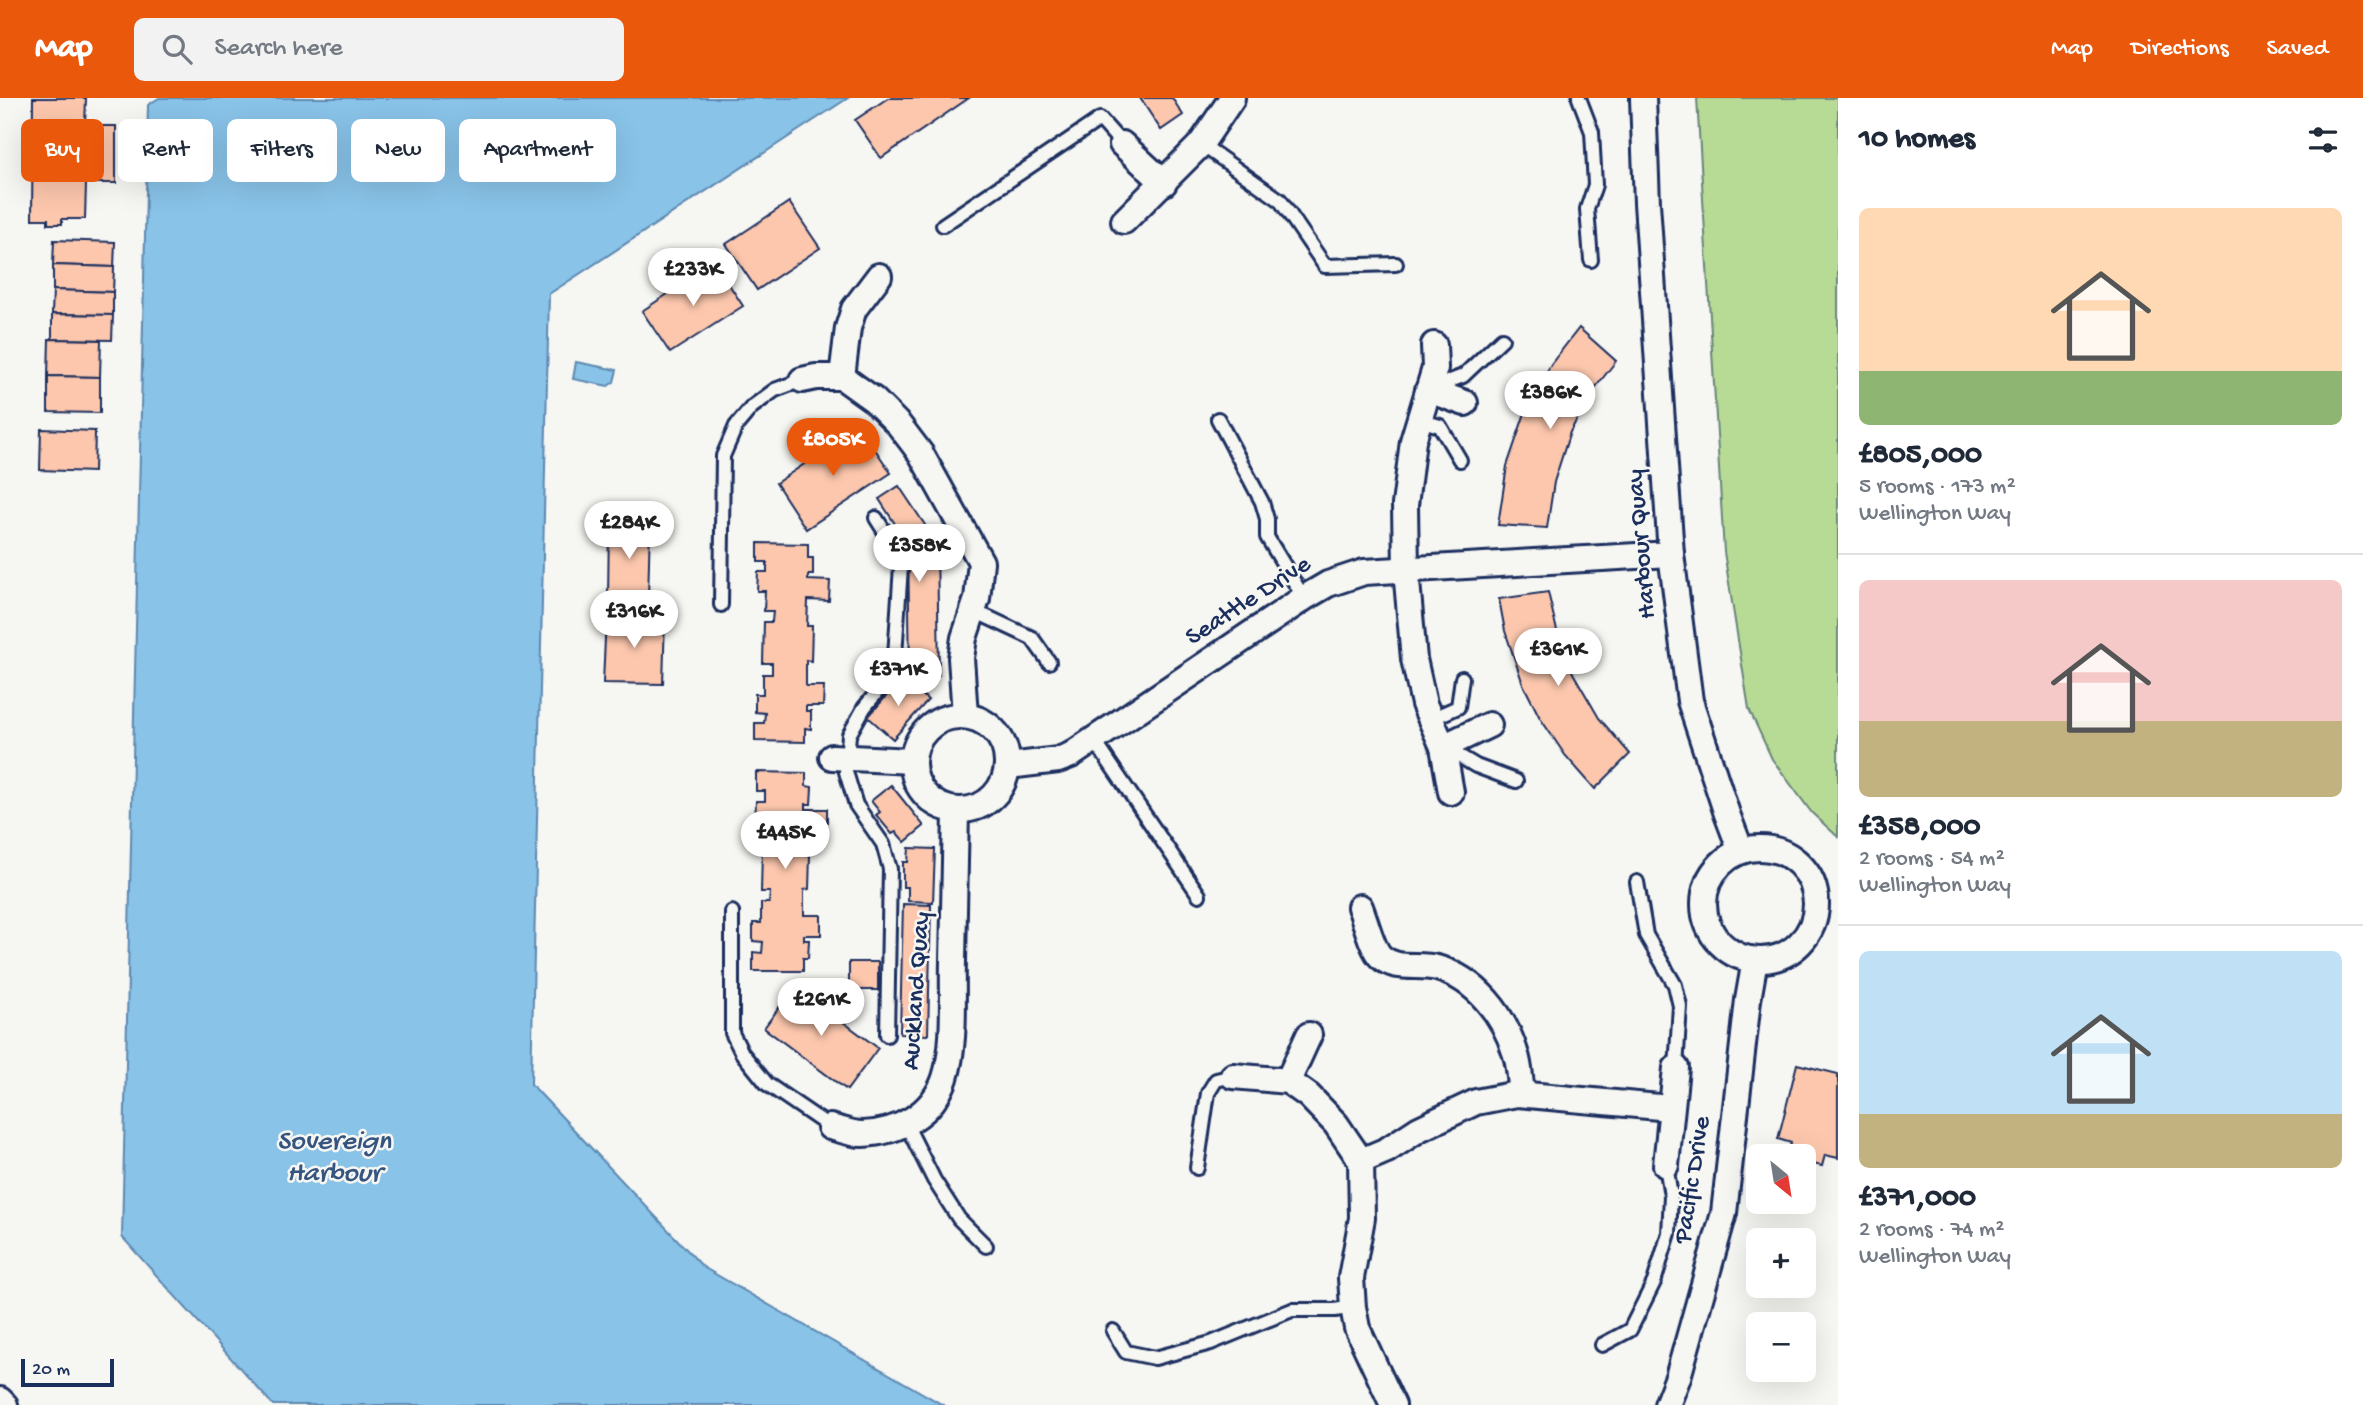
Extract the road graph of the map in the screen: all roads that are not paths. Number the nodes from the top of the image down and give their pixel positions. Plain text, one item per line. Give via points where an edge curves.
1 (1232, 98) edge
2 (1578, 98) edge
3 (1643, 98) edge
4 (1122, 144) joint
5 (1201, 144) junction
6 (1164, 183) junction
7 (1124, 221) dead end
8 (943, 225) dead end
9 (1591, 260) dead end
10 (1396, 264) dead end
11 (879, 276) dead end
12 (1502, 339) dead end
13 (1434, 345) dead end
14 (842, 377) junction
15 (802, 380) joint
16 (1428, 390) junction
17 (1465, 403) dead end
18 (1218, 419) dead end
19 (1419, 420) junction
20 (1460, 460) dead end
21 (876, 518) dead end
22 (1671, 554) junction
23 (1406, 570) junction
24 (1304, 598) junction
25 (720, 605) dead end
26 (972, 613) junction
27 (1049, 662) dead end
28 (1462, 678) dead end
29 (965, 715) junction
30 (1431, 719) junction
31 (1489, 725) dead end
32 (1094, 740) junction
33 (1443, 747) junction
34 (839, 757) junction
35 (912, 761) junction
36 (1008, 766) junction
37 (1516, 780) dead end
38 (1451, 792) dead end
39 (956, 811) junction
40 (1741, 851) junction
41 (1637, 882) dead end
42 (1199, 895) dead end
43 (1360, 907) dead end
44 (732, 912) dead end
45 (1826, 919) edge
46 (1755, 960) junction
47 (887, 1035) dead end
48 (1308, 1035) dead end
49 (1676, 1068) joint
50 (1233, 1076) joint
51 (1288, 1081) junction
52 (1522, 1094) junction
53 (1670, 1108) junction
54 (906, 1124) junction
55 (830, 1127) joint
56 (1361, 1161) junction
57 (1665, 1165) joint
58 (1197, 1168) dead end
59 (986, 1246) dead end
60 (1353, 1307) junction
61 (1113, 1332) dead end
62 (1602, 1345) dead end
63 (0, 1400) edge
64 (5, 1405) edge
65 (1393, 1405) edge
66 (1667, 1405) edge

1 - 5 street
2 - 9 lane via 1592,132 1595,185 1587,209
3 - 22 street, Harbour Quay
4 - 6 street
4 - 8 lane via 1100,119
5 - 6 street
5 - 10 lane via 1280,200 1325,266
6 - 7 street
11 - 14 street via 853,309
12 - 16 lane via 1463,376
13 - 16 street via 1435,368
14 - 15 street
14 - 26 street via 874,400 922,454 981,562
15 - 25 lane via 775,390 752,407 736,426 723,456
16 - 17 street
16 - 19 street
18 - 24 lane via 1262,502 1267,537
19 - 20 lane via 1440,426
19 - 23 street via 1405,505
21 - 34 lane via 901,566 894,671 864,708
22 - 23 street, Seattle Drive
22 - 40 street, Harbour Quay via 1690,701
23 - 24 street, Seattle Drive via 1364,572
23 - 30 street via 1414,659
24 - 32 street, Seattle Drive
26 - 27 lane via 1032,638
26 - 29 street via 961,658
28 - 30 lane via 1458,708
29 - 35 street via 941,719 927,728
29 - 36 street via 996,731 1005,746
30 - 33 street
31 - 33 street
32 - 36 street, Seattle Drive via 1058,761
32 - 42 lane
33 - 37 lane via 1476,766
33 - 38 street
34 - 35 street
34 - 47 lane via 856,805 888,856
35 - 39 street via 915,781 924,795 940,807
36 - 39 street via 993,798 979,807
39 - 54 street, Auckland Quay via 950,1056 945,1080 933,1101
40 - 45 street via 1760,847 1780,851 1797,862 1809,877
40 - 46 street via 1714,871 1706,886 1704,911 1712,935 1724,947
41 - 49 lane via 1646,935 1675,985 1679,1006
43 - 52 street via 1378,955 1393,965 1439,969 1466,981 1487,1001 1503,1020 1516,1054
44 - 55 lane via 732,1033 767,1084
45 - 46 street via 1793,949 1768,960
46 - 66 street, Pacific Drive via 1724,1213
48 - 51 street
49 - 53 street
50 - 51 street
50 - 58 lane via 1216,1080 1208,1093
51 - 56 street via 1336,1124
52 - 53 street
52 - 56 street via 1476,1102
53 - 57 street
54 - 55 street, Auckland Quay via 859,1134
54 - 59 lane via 959,1219
56 - 60 street via 1362,1218 1351,1278
57 - 62 lane via 1671,1196 1669,1233 1654,1282 1630,1330
60 - 61 lane via 1292,1310 1211,1343 1155,1358 1126,1352
60 - 65 street via 1357,1328
63 - 64 street

